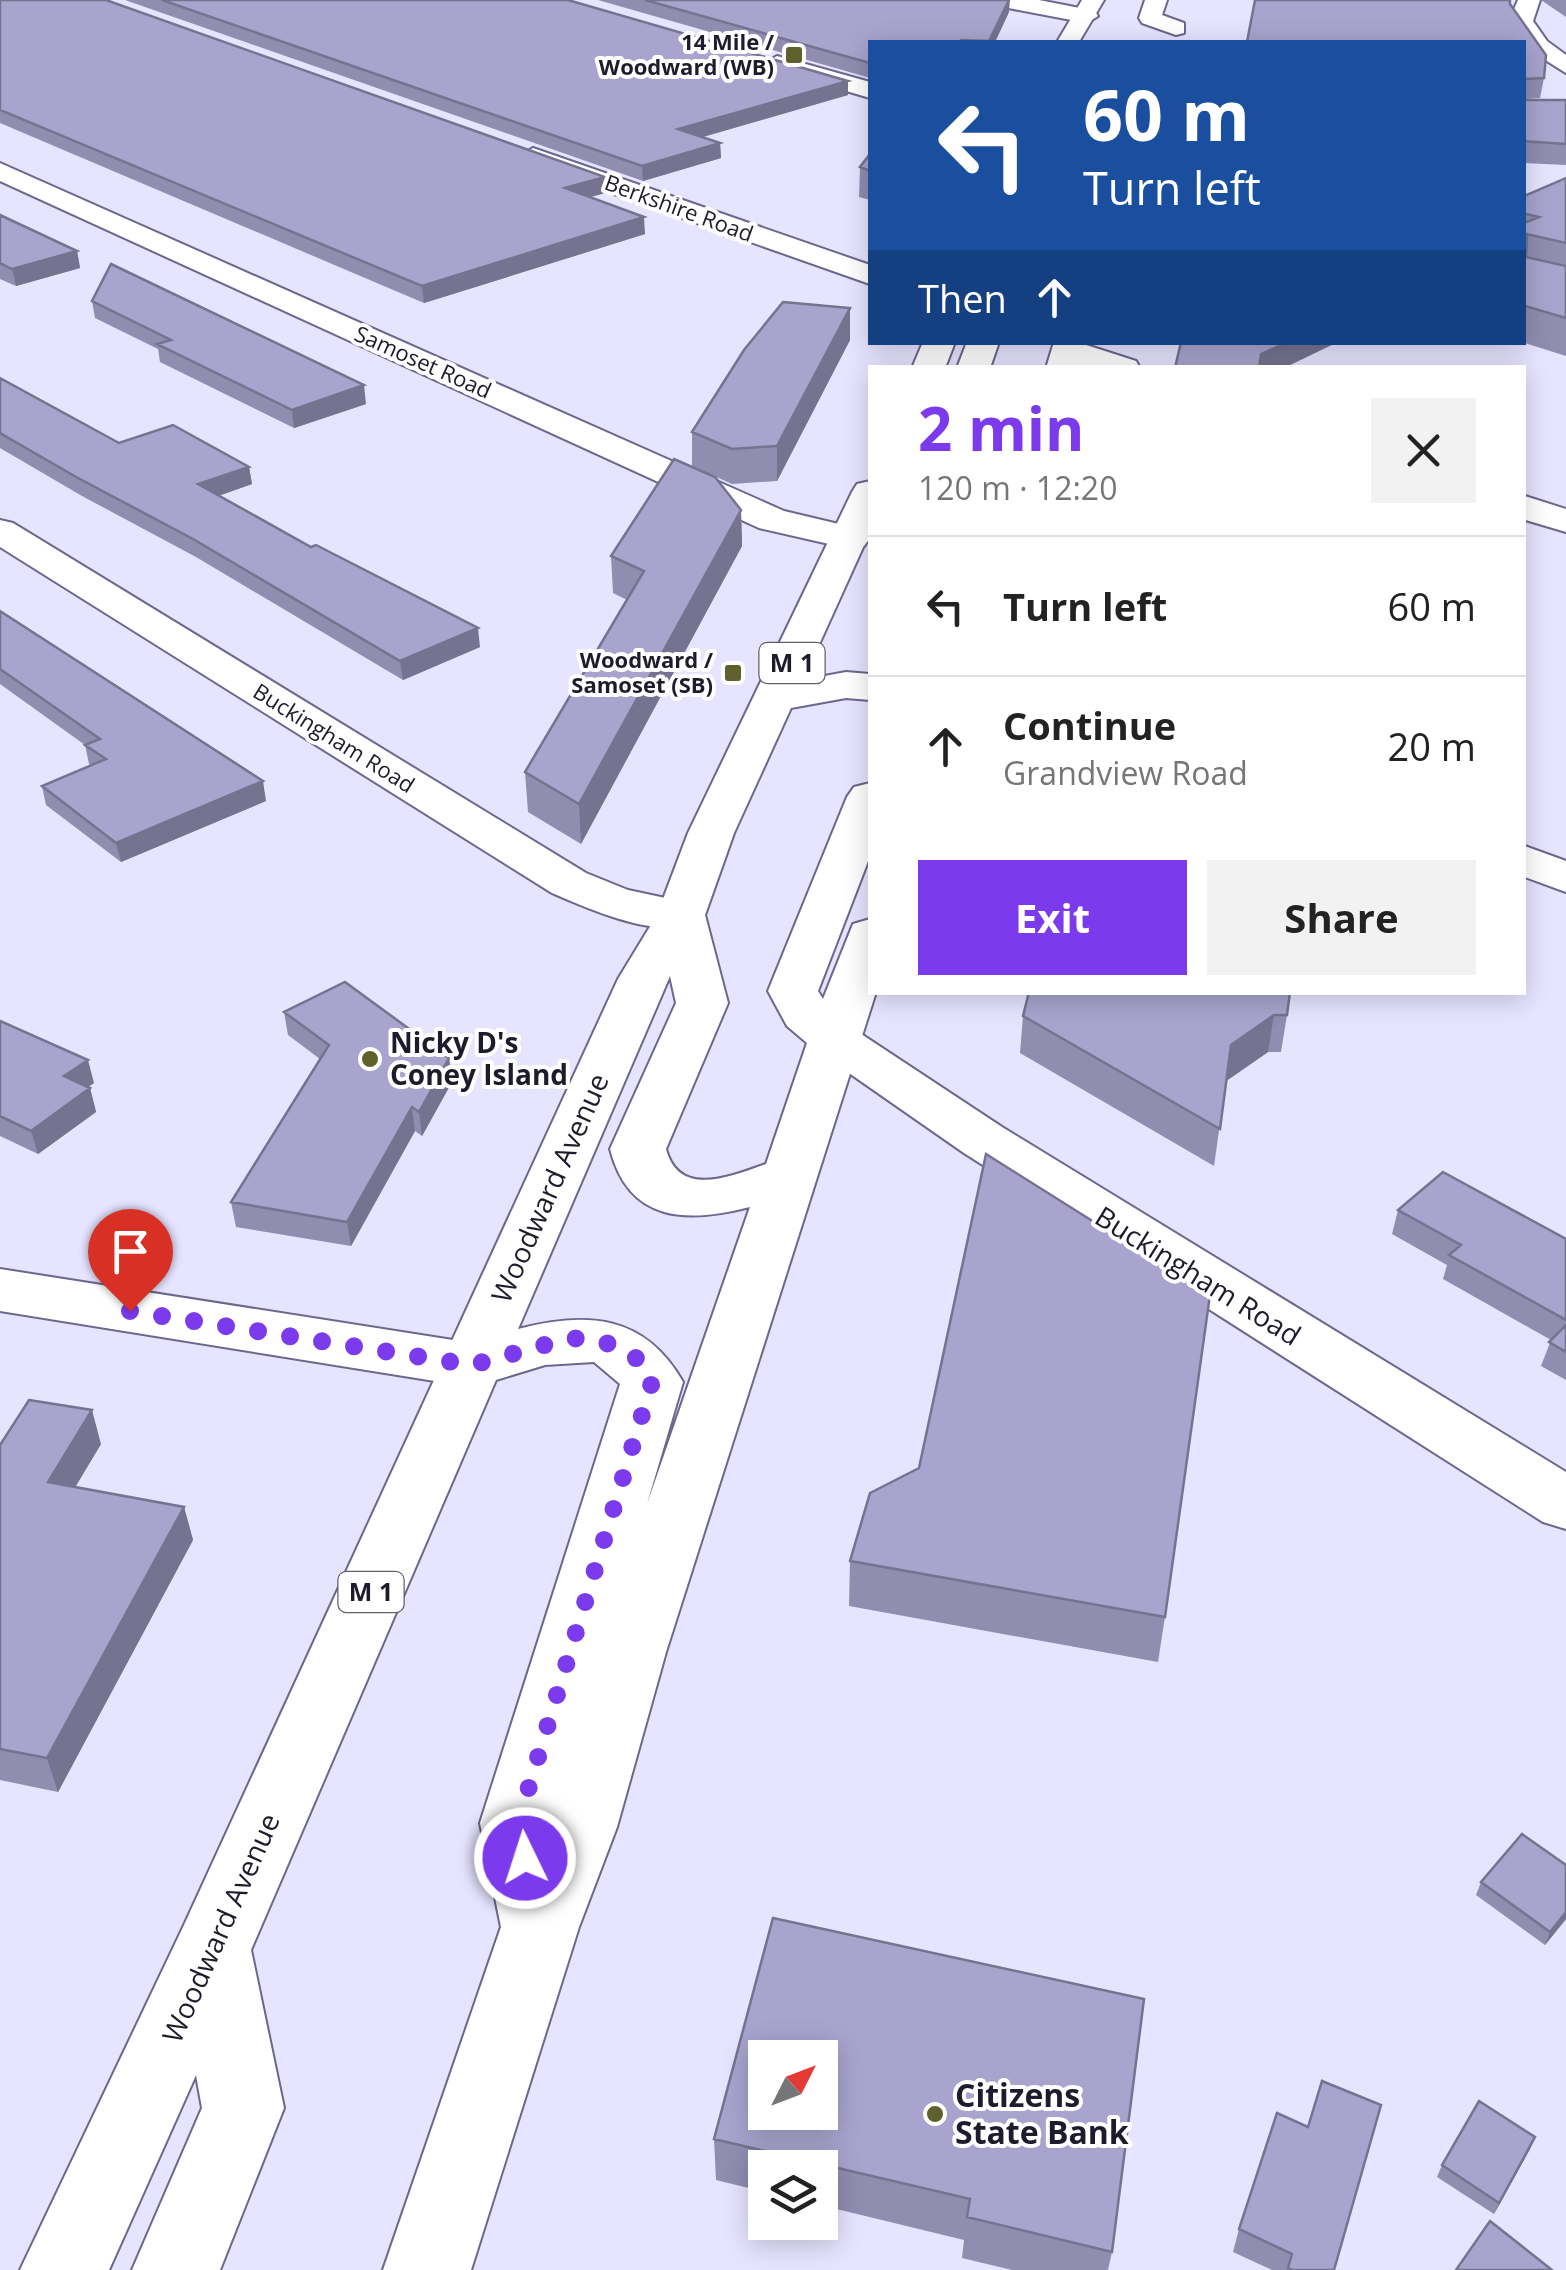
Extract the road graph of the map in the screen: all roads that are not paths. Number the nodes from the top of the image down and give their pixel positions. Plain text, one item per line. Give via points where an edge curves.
1 (1002, 0) edge
2 (1156, 0) edge
3 (1186, 0) edge
4 (1529, 0) edge
5 (1094, 16) edge
6 (1174, 35) edge
7 (1070, 40) edge
8 (751, 56) edge
9 (1566, 66) edge
10 (868, 89) edge
11 (515, 150) edge
12 (0, 172) edge
13 (868, 275) edge
14 (1064, 351) edge
15 (1113, 365) edge
16 (868, 497) edge
17 (1526, 507) edge
18 (1566, 521) edge
19 (0, 531) edge
20 (851, 538) junction
21 (868, 687) edge
22 (775, 698) junction
23 (868, 802) edge
24 (1526, 860) edge
25 (1566, 878) edge
26 (681, 914) junction
27 (868, 940) edge
28 (834, 1039) junction
29 (790, 1175) junction
30 (0, 1290) edge
31 (472, 1365) junction
32 (1566, 1504) edge
33 (540, 1928) junction
34 (212, 1950) junction
35 (440, 2267) edge
36 (64, 2270) edge
37 (176, 2270) edge

1 - 5 main road
2 - 6 main road via 1150,18
3 - 6 main road
4 - 9 main road via 1521,22
5 - 7 main road
8 - 10 main road
11 - 13 main road, Berkshire Road
12 - 20 main road, Samoset Road via 772,520
14 - 15 main road
16 - 20 main road, Woodward Avenue / M 1
17 - 18 main road
19 - 26 main road, Buckingham Road via 570,883 615,902
20 - 22 main road, Woodward Avenue / M 1
21 - 22 main road
22 - 26 main road, Woodward Avenue / M 1 via 711,832
23 - 28 main road, Buckingham Road via 793,992 804,1015
24 - 25 main road
26 - 29 main road via 702,1003 638,1149 639,1163 659,1188 700,1199
26 - 31 main road, Woodward Avenue / M 1 via 643,979
27 - 28 main road
28 - 29 main road
28 - 32 main road, Buckingham Road via 1000,1151
29 - 33 main road via 580,1826
30 - 31 main road
31 - 33 main road via 570,1338 598,1340 626,1350 652,1382 518,1823
31 - 34 main road, Woodward Avenue / M 1
33 - 35 main road
34 - 36 main road, Woodward Avenue / M 1
34 - 37 main road via 244,2108

